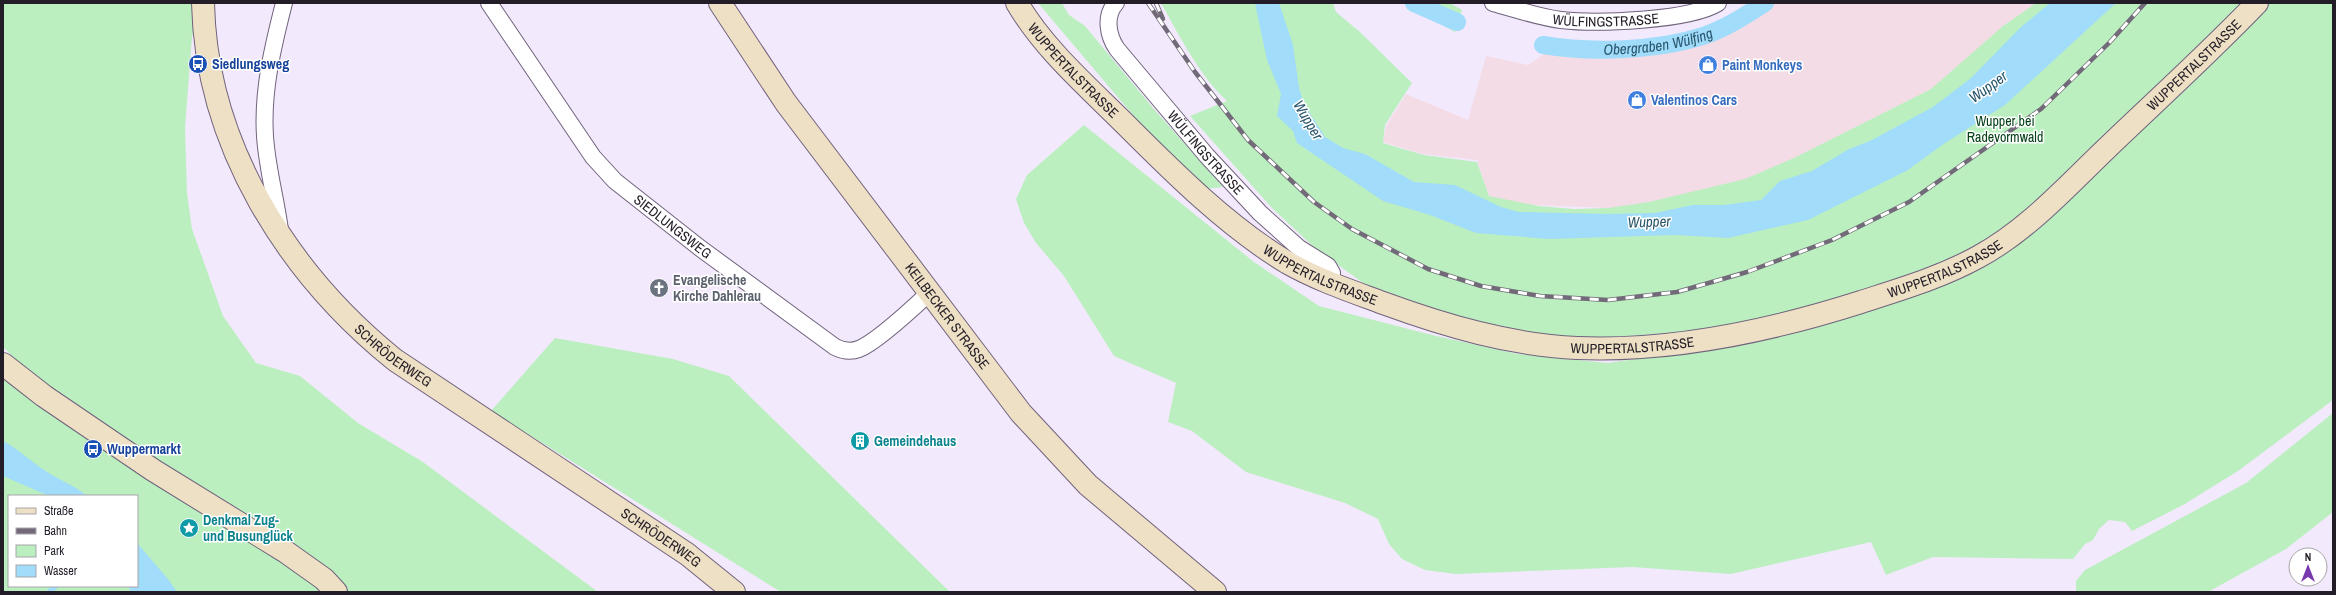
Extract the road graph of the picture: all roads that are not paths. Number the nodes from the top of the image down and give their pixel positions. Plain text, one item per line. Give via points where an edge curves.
1 (203, 3) edge
2 (284, 3) edge
3 (489, 3) edge
4 (720, 3) edge
5 (1017, 3) edge
6 (1116, 3) edge
7 (1493, 3) edge
8 (1718, 3) edge
9 (2257, 3) edge
10 (280, 234) junction
11 (1331, 283) junction
12 (929, 293) junction
13 (3, 364) edge
14 (1214, 591) edge
15 (336, 592) edge
16 (734, 592) edge

1 - 10 main road, SCHRÖDERWEG via 207,57 224,126 248,182
2 - 10 street via 269,69 265,106 267,151
3 - 12 street, SIEDLUNGSWEG via 593,157 614,181 694,244 835,348 845,351 859,349
4 - 12 main road, KEILBECKER STRASSE via 786,103
5 - 11 main road, WUPPERTALSTRASSE via 1036,32 1061,59 1146,145 1226,218 1258,244 1291,264
6 - 11 street, WÜLFINGSTRASSE via 1110,11 1109,30 1117,49 1217,167 1260,213 1299,248 1328,266 1332,273
7 - 8 street, WÜLFINGSTRASSE via 1543,17 1576,22 1699,12
9 - 11 main road, WUPPERTALSTRASSE via 2051,202 2006,239 1978,257 1946,272 1832,312 1766,330 1701,340 1646,346 1578,348 1478,333 1411,313
10 - 16 main road, SCHRÖDERWEG via 361,333 395,360 687,554
12 - 14 main road, KEILBECKER STRASSE via 1021,413 1067,465
13 - 15 main road via 44,396 128,453 286,552 324,579

